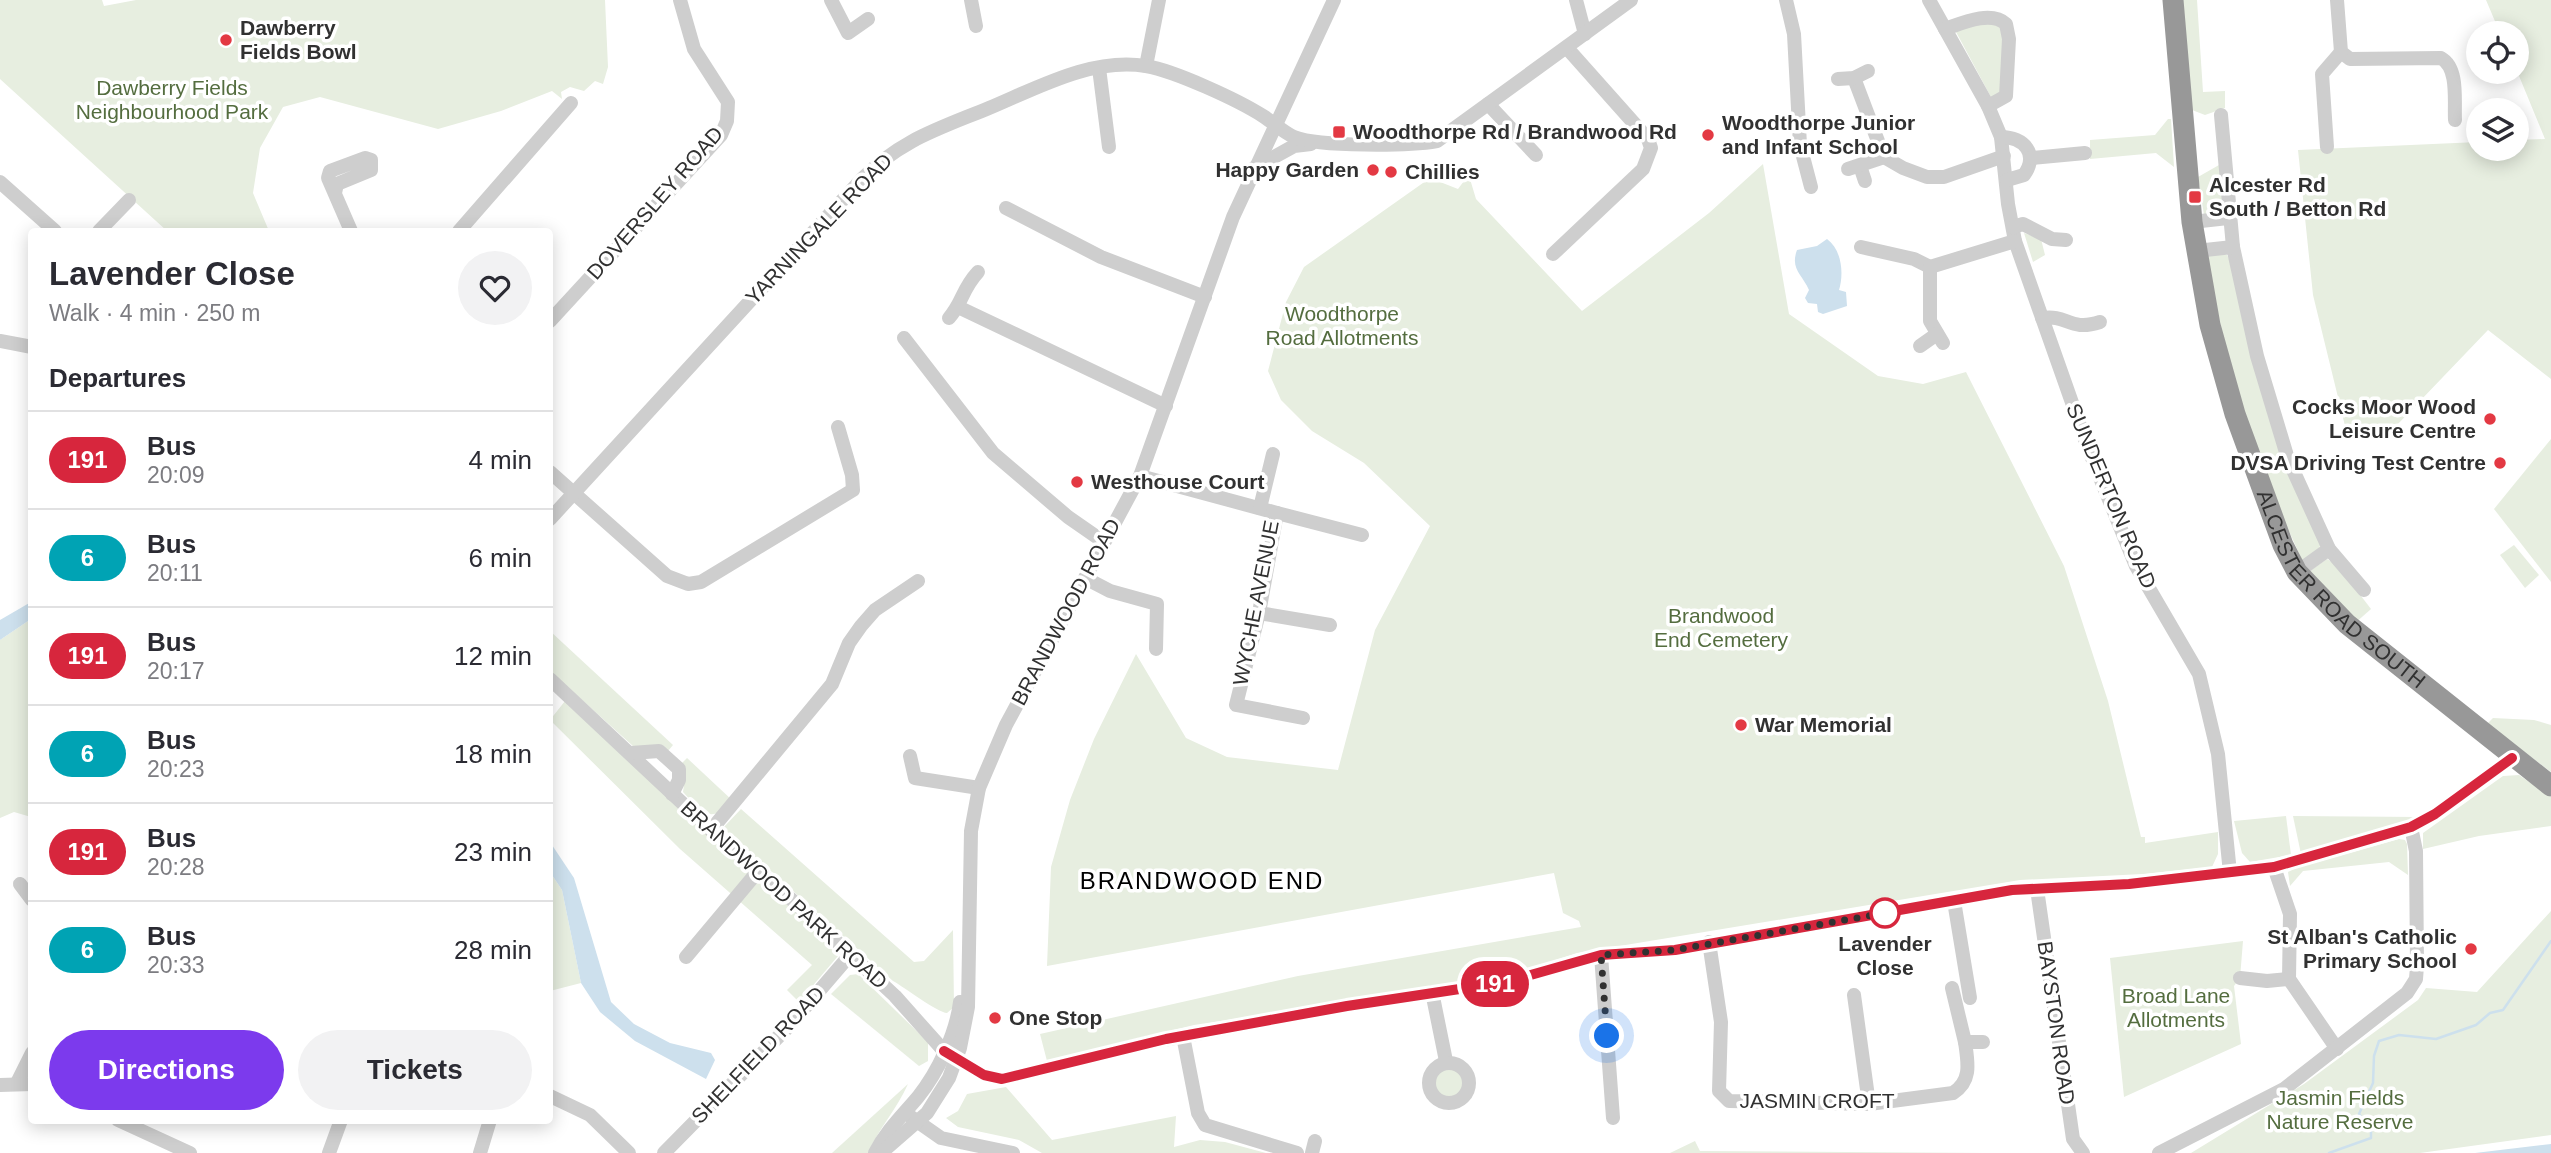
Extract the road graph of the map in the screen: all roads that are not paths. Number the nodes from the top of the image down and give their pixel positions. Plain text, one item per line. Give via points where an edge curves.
1 (680, 0) edge
2 (831, 0) edge
3 (971, 0) edge
4 (1159, 0) edge
5 (1334, 0) edge
6 (1576, 0) edge
7 (1631, 0) edge
8 (1786, 0) edge
9 (1929, 0) edge
10 (2173, 0) edge
11 (2337, 0) edge
12 (868, 19) dead end
13 (976, 26) dead end
14 (1945, 29) junction
15 (1586, 34) junction
16 (1567, 48) junction
17 (2341, 52) junction
18 (1146, 66) junction
19 (1099, 68) junction
20 (1868, 71) dead end
21 (1854, 78) junction
22 (1838, 79) dead end
23 (571, 103) dead end
24 (1488, 104) junction
25 (1987, 106) junction
26 (2221, 115) dead end
27 (2455, 120) dead end
28 (1276, 126) junction
29 (2001, 137) junction
30 (1319, 142) junction
31 (1109, 146) dead end
32 (2327, 146) dead end
33 (2085, 153) dead end
34 (2004, 156) junction
35 (1538, 157) dead end
36 (1884, 157) junction
37 (2031, 158) junction
38 (1254, 168) junction
39 (2007, 180) junction
40 (1865, 181) dead end
41 (0, 182) edge
42 (1811, 187) dead end
43 (335, 193) dead end
44 (130, 200) dead end
45 (1006, 208) dead end
46 (2228, 218) junction
47 (2192, 222) junction
48 (52, 228) edge
49 (102, 228) edge
50 (350, 228) edge
51 (462, 228) edge
52 (2014, 234) junction
53 (2066, 240) dead end
54 (1861, 247) dead end
55 (2233, 247) junction
56 (2196, 251) junction
57 (1554, 255) dead end
58 (1930, 267) junction
59 (978, 272) dead end
60 (1205, 297) junction
61 (553, 318) edge
62 (2042, 318) junction
63 (2100, 322) dead end
64 (903, 339) dead end
65 (0, 341) edge
66 (28, 346) edge
67 (1920, 346) dead end
68 (1166, 406) junction
69 (838, 426) dead end
70 (1273, 454) dead end
71 (553, 475) edge
72 (1140, 476) junction
73 (574, 493) junction
74 (1260, 509) junction
75 (1277, 513) junction
76 (553, 516) edge
77 (1362, 535) dead end
78 (1104, 542) junction
79 (2329, 549) junction
80 (2297, 572) junction
81 (1085, 578) junction
82 (918, 581) dead end
83 (2364, 590) dead end
84 (1259, 613) junction
85 (1330, 625) dead end
86 (1157, 649) dead end
87 (553, 682) edge
88 (1303, 718) dead end
89 (631, 753) junction
90 (910, 756) dead end
91 (2512, 758) junction
92 (2551, 786) edge
93 (979, 788) junction
94 (672, 794) junction
95 (2411, 827) junction
96 (711, 831) junction
97 (2274, 867) junction
98 (759, 870) junction
99 (2230, 873) junction
100 (20, 884) dead end
101 (2037, 889) junction
102 (28, 895) edge
103 (1954, 901) junction
104 (1709, 942) junction
105 (850, 955) junction
106 (1601, 955) junction
107 (686, 957) dead end
108 (2240, 978) dead end
109 (2289, 979) junction
110 (1952, 988) dead end
111 (1432, 992) junction
112 (1853, 995) dead end
113 (1970, 998) dead end
114 (1183, 1036) junction
115 (1965, 1042) junction
116 (1983, 1042) dead end
117 (952, 1048) junction
118 (2337, 1049) junction
119 (1446, 1061) dead end
120 (1013, 1077) junction
121 (949, 1078) junction
122 (994, 1079) junction
123 (24, 1083) edge
124 (0, 1085) edge
125 (553, 1097) edge
126 (1869, 1104) junction
127 (906, 1111) junction
128 (1613, 1118) dead end
129 (127, 1124) edge
130 (340, 1124) edge
131 (489, 1124) edge
132 (917, 1124) junction
133 (985, 1151) edge
134 (190, 1153) edge
135 (329, 1153) edge
136 (480, 1153) edge
137 (629, 1153) edge
138 (664, 1153) edge
139 (875, 1153) edge
140 (881, 1153) edge
141 (1013, 1153) edge
142 (1297, 1153) edge
143 (2083, 1153) edge
144 (2159, 1153) edge

1 - 61 street, DOVERSLEY ROAD via 694,49 728,102 727,121 721,135
2 - 12 street via 848,33
3 - 13 street
4 - 18 street
5 - 28 street, BRANDWOOD ROAD
6 - 15 street
7 - 15 street
8 - 42 street via 1794,34 1800,145
9 - 14 street, SUNDERTON ROAD
10 - 47 highway, ALCESTER ROAD SOUTH
11 - 17 street
14 - 25 street, SUNDERTON ROAD
14 - 25 street via 1975,19 1998,19 2006,24 2006,96
15 - 16 street
16 - 24 street
16 - 57 street via 1651,148 1643,169
17 - 27 street via 2350,59 2447,61 2452,69
17 - 32 street via 2322,74
18 - 19 street, YARNINGALE ROAD
18 - 28 street, YARNINGALE ROAD via 1188,81
19 - 31 street
19 - 73 street, YARNINGALE ROAD via 1073,73 915,138 879,162
20 - 21 street
21 - 22 street
21 - 36 street
23 - 51 street
24 - 30 street via 1437,141
24 - 35 street
25 - 29 street, SUNDERTON ROAD
26 - 46 street
28 - 30 street, YARNINGALE ROAD via 1295,137
28 - 38 street, BRANDWOOD ROAD
29 - 34 street, SUNDERTON ROAD
29 - 37 street via 2018,140
30 - 38 street via 1294,146
33 - 37 street
34 - 36 street via 1944,177 1927,177
34 - 39 street, SUNDERTON ROAD
36 - 40 street via 1854,167
37 - 39 street via 2024,175
38 - 60 street, BRANDWOOD ROAD
39 - 52 street, SUNDERTON ROAD
41 - 48 street
43 - 50 street
44 - 49 street
45 - 60 street via 1101,257
46 - 47 street
46 - 55 street
47 - 56 highway, ALCESTER ROAD SOUTH
52 - 53 street via 2023,224 2052,239
52 - 58 street
52 - 62 street, SUNDERTON ROAD
54 - 58 street
55 - 56 street
55 - 79 street via 2288,459
56 - 80 highway, ALCESTER ROAD SOUTH via 2210,325 2235,414
58 - 67 street via 1930,321 1940,339
59 - 68 street via 963,287 954,313
60 - 68 street, BRANDWOOD ROAD
62 - 63 street via 2077,326
62 - 99 street, SUNDERTON ROAD via 2136,566 2199,674 2218,754
64 - 78 street via 993,453
65 - 66 street
68 - 72 street, BRANDWOOD ROAD
69 - 73 street via 853,491 701,582 688,584 667,576
70 - 74 street
71 - 73 street
72 - 74 street, WYCHE AVENUE
72 - 78 street, BRANDWOOD ROAD
73 - 76 street, YARNINGALE ROAD
74 - 75 street, WYCHE AVENUE
75 - 77 street
75 - 84 street, WYCHE AVENUE
78 - 81 street, BRANDWOOD ROAD
79 - 80 street
79 - 83 street
80 - 91 highway, ALCESTER ROAD SOUTH via 2347,624
81 - 86 street via 1110,591 1159,598
81 - 93 street, BRANDWOOD ROAD via 1006,724
82 - 96 street via 875,610 861,626 832,684
84 - 85 street
84 - 88 street, WYCHE AVENUE via 1236,705
87 - 89 street, BRANDWOOD PARK ROAD
89 - 94 street, BRANDWOOD PARK ROAD
89 - 94 street, BRANDWOOD PARK ROAD via 659,751 679,769
90 - 93 street via 915,778
91 - 92 highway, ALCESTER ROAD SOUTH
91 - 95 street
93 - 117 street, BRANDWOOD ROAD via 971,831 967,967
94 - 96 street, BRANDWOOD PARK ROAD
95 - 97 street
95 - 118 street via 2416,851 2416,979 2407,993
96 - 98 street, BRANDWOOD PARK ROAD
97 - 99 street
97 - 109 street via 2290,914
98 - 105 street, BRANDWOOD PARK ROAD
98 - 107 street
99 - 101 street
100 - 102 street
101 - 103 street
101 - 143 street, BAYSTON ROAD via 2073,1139
103 - 104 street
103 - 113 street
104 - 106 street via 1675,950
104 - 126 street, JASMIN CROFT via 1721,1022 1717,1075 1723,1097 1729,1101
105 - 117 street, BRANDWOOD PARK ROAD
105 - 138 street, SHELFIELD ROAD via 789,1026
106 - 111 street via 1506,982
106 - 128 street
108 - 109 street
109 - 118 street
110 - 115 street, JASMIN CROFT
111 - 114 street
111 - 119 street
112 - 126 street
114 - 120 street
114 - 142 street via 1198,1113 1205,1125
115 - 116 street
115 - 126 street, JASMIN CROFT via 1967,1077 1953,1093
117 - 120 street via 996,1073
117 - 121 street
117 - 122 street
117 - 127 street
118 - 144 street via 2284,1089
120 - 122 street
121 - 122 street via 965,1073
121 - 132 street
123 - 124 street
125 - 137 street via 590,1115
127 - 132 street
127 - 139 street
129 - 134 street
130 - 135 street
131 - 136 street
132 - 133 street via 941,1138
132 - 140 street
133 - 141 street

